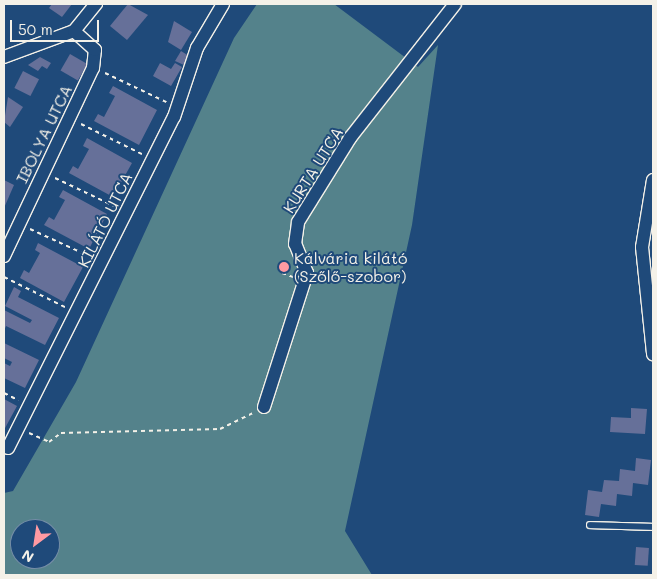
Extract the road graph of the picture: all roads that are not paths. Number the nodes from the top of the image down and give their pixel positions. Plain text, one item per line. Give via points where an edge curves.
1 (96, 4) edge
2 (223, 4) edge
3 (455, 4) edge
4 (78, 27) junction
5 (4, 57) edge
6 (653, 180) edge
7 (4, 256) edge
8 (653, 354) edge
9 (264, 407) road end
10 (8, 448) dead end
11 (590, 525) dead end
12 (653, 527) edge

1 - 4 street
2 - 10 street, KILÁTÓ UTCA via 198,48 177,107 103,263
3 - 9 street, KURTA UTCA via 350,138 298,222 295,244 307,272
4 - 5 street
4 - 7 street, IBOLYA UTCA via 95,50 94,68
6 - 8 street via 642,246
11 - 12 lane

